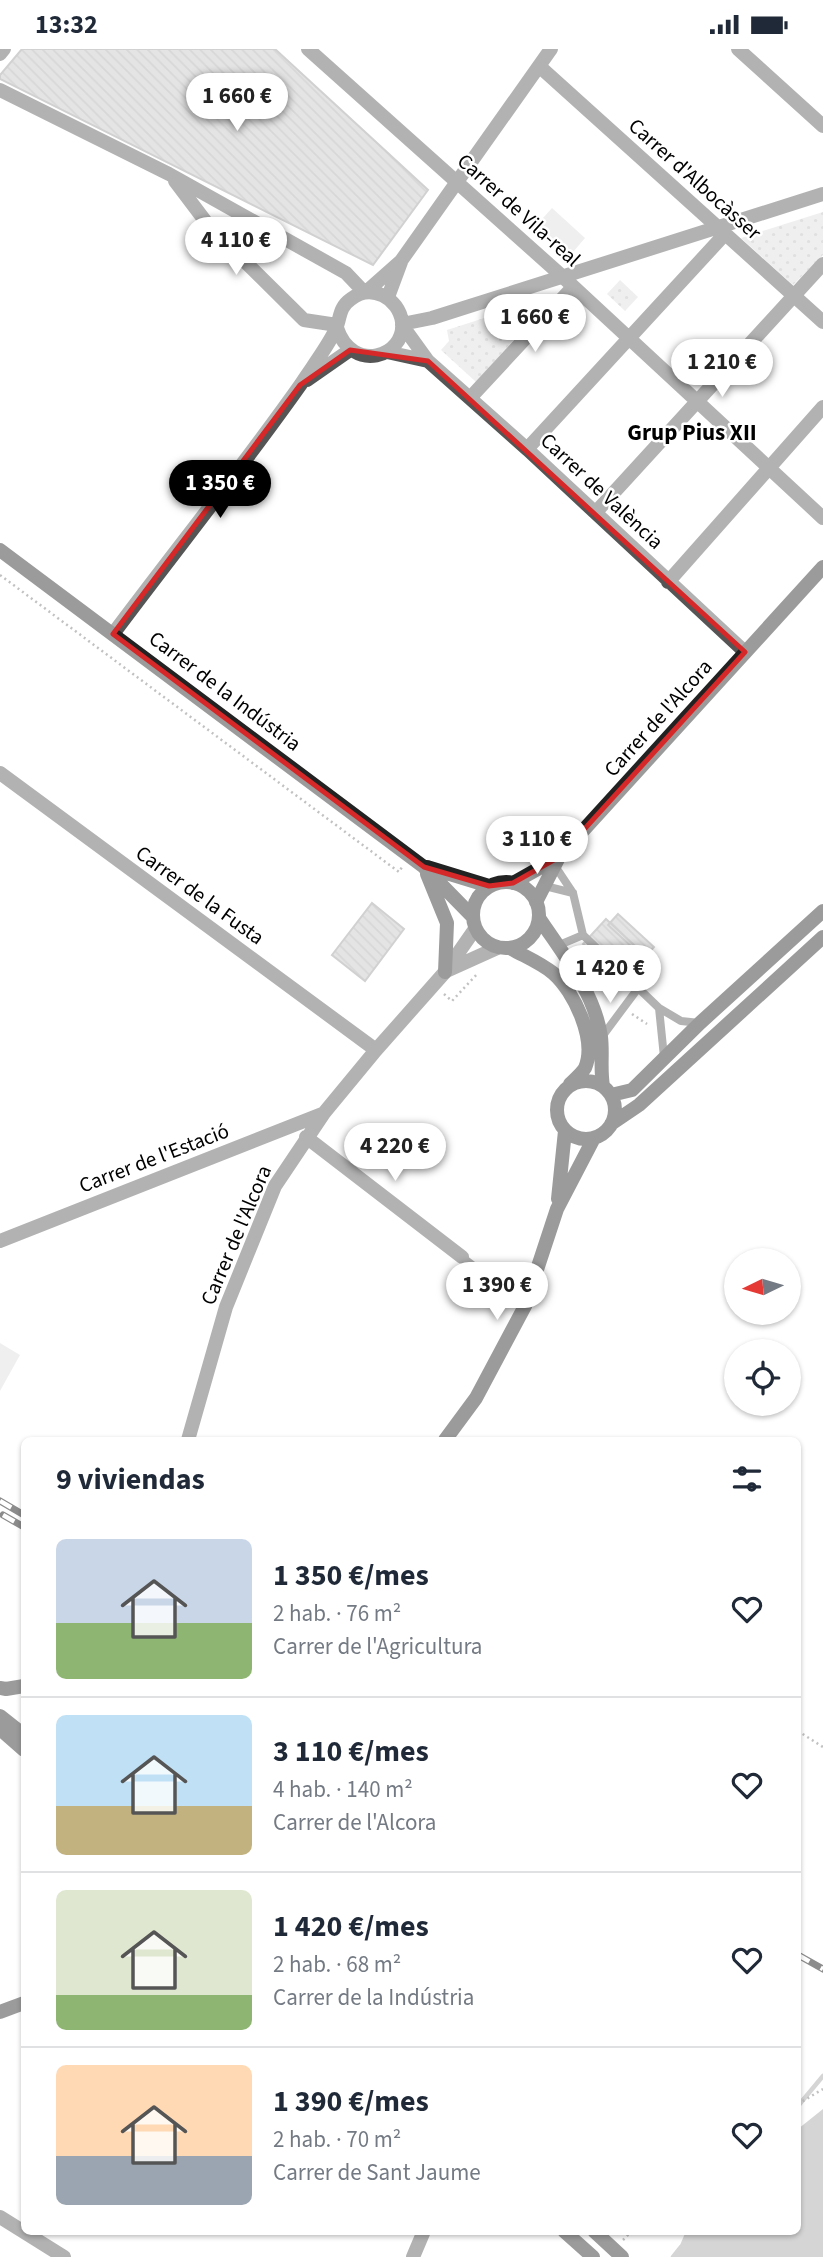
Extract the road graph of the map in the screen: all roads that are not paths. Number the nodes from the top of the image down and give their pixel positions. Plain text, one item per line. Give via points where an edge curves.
1 (4, 49) edge
2 (308, 49) edge
3 (551, 49) edge
4 (738, 49) edge
5 (0, 54) edge
6 (539, 66) junction
7 (0, 90) edge
8 (823, 126) edge
9 (169, 174) junction
10 (457, 182) junction
11 (823, 194) edge
12 (721, 231) junction
13 (401, 261) junction
14 (823, 264) edge
15 (568, 282) junction
16 (365, 292) junction
17 (794, 295) junction
18 (388, 297) junction
19 (823, 322) edge
20 (402, 324) junction
21 (337, 326) junction
22 (628, 338) junction
23 (350, 351) junction
24 (387, 352) junction
25 (428, 361) junction
26 (300, 384) junction
27 (470, 398) junction
28 (696, 401) junction
29 (823, 407) edge
30 (527, 449) junction
31 (769, 468) junction
32 (596, 512) junction
33 (823, 518) edge
34 (0, 550) edge
35 (823, 567) edge
36 (668, 582) junction
37 (113, 634) junction
38 (746, 653) junction
39 (0, 773) edge
40 (557, 862) junction
41 (424, 867) junction
42 (513, 883) junction
43 (489, 886) junction
44 (545, 886) junction
45 (573, 893) junction
46 (536, 902) junction
47 (823, 911) edge
48 (539, 918) junction
49 (474, 923) junction
50 (583, 935) junction
51 (823, 937) edge
52 (557, 946) junction
53 (504, 948) junction
54 (445, 972) junction
55 (639, 987) junction
56 (659, 1008) junction
57 (700, 1023) junction
58 (601, 1038) junction
59 (376, 1050) junction
60 (664, 1059) junction
61 (570, 1084) junction
62 (607, 1090) junction
63 (324, 1114) junction
64 (611, 1123) junction
65 (565, 1131) junction
66 (306, 1137) junction
67 (594, 1138) junction
68 (557, 1209) junction
69 (0, 1241) edge
70 (462, 1257) joint
71 (525, 1306) junction
72 (189, 1437) edge
73 (447, 1437) edge
74 (21, 1686) edge
75 (0, 1688) edge
76 (0, 1716) edge
77 (0, 1729) edge
78 (21, 1733) edge
79 (0, 1744) edge
80 (21, 1746) edge
81 (21, 1756) edge
82 (21, 2004) edge
83 (0, 2012) edge
84 (0, 2217) edge
85 (21, 2230) edge
86 (29, 2235) edge
87 (423, 2235) edge
88 (568, 2235) edge
89 (598, 2235) edge
90 (64, 2257) edge
91 (413, 2257) edge
92 (593, 2257) edge
93 (622, 2257) edge

1 - 5 street
2 - 10 street, Carrer de Vila-real
3 - 6 street
4 - 8 street
6 - 10 street
6 - 12 street, Carrer d'Albocàsser
7 - 9 street
9 - 16 street via 346,273
9 - 21 street via 209,226 304,320
10 - 13 street
10 - 15 street, Carrer de Vila-real
11 - 12 street
12 - 15 street
12 - 17 street, Carrer d'Albocàsser
12 - 22 street
13 - 16 street
13 - 18 street
14 - 17 street
15 - 20 street
15 - 22 street, Carrer de Vila-real
15 - 27 street
16 - 18 street
16 - 21 street via 345,304
17 - 19 street, Carrer d'Albocàsser
17 - 28 street
18 - 20 street
20 - 24 street via 398,341
20 - 25 street, Carrer de València
21 - 23 street
21 - 26 street
22 - 28 street, Carrer de Vila-real
22 - 30 street
23 - 24 street via 368,357
23 - 26 street
24 - 25 street, Carrer de València
25 - 27 street, Carrer de València
26 - 37 street
27 - 30 street, Carrer de València
28 - 31 street, Carrer de Vila-real
28 - 32 street
29 - 31 street
30 - 32 street, Carrer de València
31 - 33 street, Carrer de Vila-real
31 - 36 street
32 - 36 street, Carrer de València
34 - 37 street, Carrer de la Indústria
35 - 38 street, Carrer de l'Alcora
36 - 38 street, Carrer de València
37 - 41 street, Carrer de la Indústria
38 - 40 street, Carrer de l'Alcora
39 - 59 street, Carrer de la Fusta
40 - 42 street, Carrer de l'Alcora
40 - 44 street
40 - 45 lane
41 - 43 street, Carrer de la Indústria
41 - 49 street, Carrer de la Indústria
41 - 54 street, Carrer de la Indústria via 447,923
42 - 43 street
42 - 46 street via 524,887
43 - 49 street via 478,897
44 - 45 lane
44 - 46 street
45 - 50 lane
46 - 48 street
47 - 57 street
48 - 52 street
48 - 53 street via 530,938
49 - 53 street via 485,941
49 - 54 street, Carrer de l'Alcora
50 - 52 lane
50 - 55 lane
51 - 64 street via 639,1105
52 - 58 street via 584,987
53 - 54 street, Carrer de l'Alcora
53 - 61 street via 553,973 578,1008 588,1041 585,1067
54 - 59 street, Carrer de l'Alcora
55 - 56 lane
55 - 58 lane
56 - 57 lane via 681,1021
56 - 60 lane
57 - 60 street
58 - 62 street via 600,1071
59 - 63 street, Carrer de l'Alcora
60 - 62 street via 632,1090
61 - 62 street via 587,1080
61 - 65 street via 556,1106
62 - 64 street via 615,1104
63 - 66 street, Carrer de l'Alcora
63 - 69 street, Carrer de l'Estació
64 - 67 street
65 - 67 street via 579,1138
65 - 68 street
66 - 70 street
66 - 72 street, Carrer de l'Alcora via 275,1186 226,1307
67 - 68 street
68 - 71 street
70 - 71 lane
71 - 73 street via 476,1398
74 - 75 street
76 - 78 street
77 - 80 street
79 - 81 street
82 - 83 street
84 - 85 street
86 - 90 street
87 - 91 street
88 - 92 street
89 - 93 street, bridge

